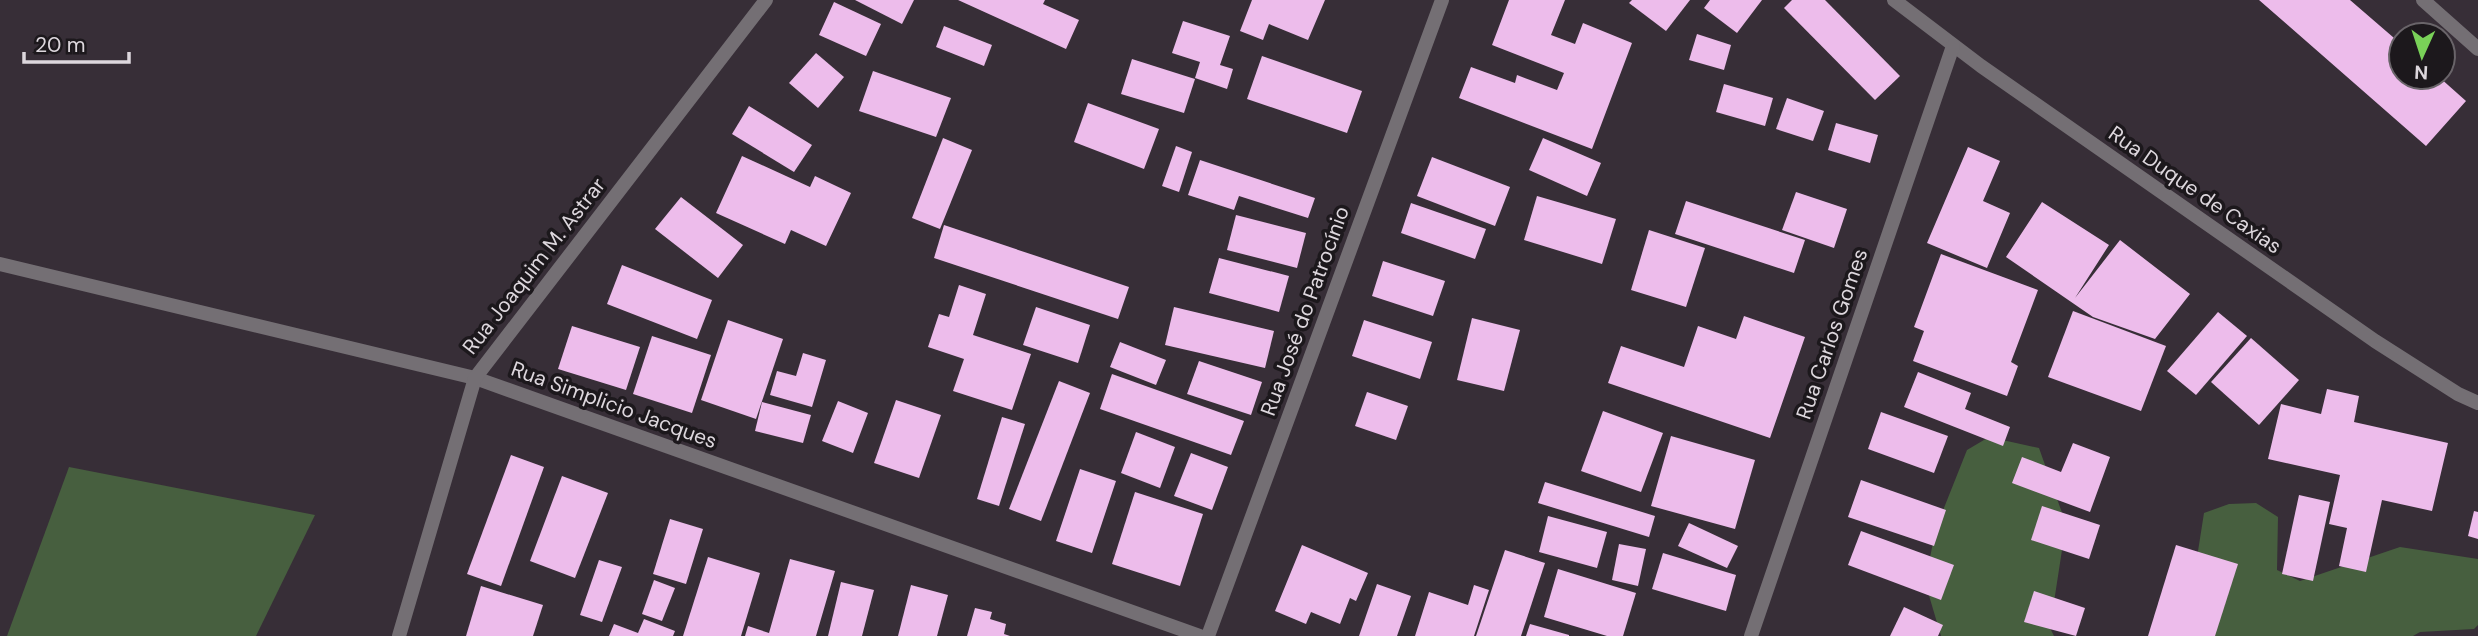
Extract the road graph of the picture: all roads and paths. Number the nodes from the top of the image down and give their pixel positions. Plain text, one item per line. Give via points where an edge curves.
1 (766, 0) edge
2 (1442, 0) edge
3 (1894, 0) edge
4 (2423, 0) edge
5 (1953, 46) junction
6 (2478, 49) edge
7 (0, 264) edge
8 (475, 378) junction
9 (2478, 403) edge
10 (399, 636) edge
11 (1200, 636) edge
12 (1208, 636) edge
13 (1751, 636) edge

1 - 8 street, Rua Joaquim M. Astrar
2 - 12 street, Rua José do Patrocínio
3 - 5 street, Rua Duque de Caxias
4 - 6 street
5 - 9 street, Rua Duque de Caxias via 2375,341
5 - 13 street, Rua Carlos Gomes
7 - 8 street, Rua Simplicio Jacques
8 - 10 street, Rua Joaquim M. Astrar
8 - 11 street, Rua Simplicio Jacques

